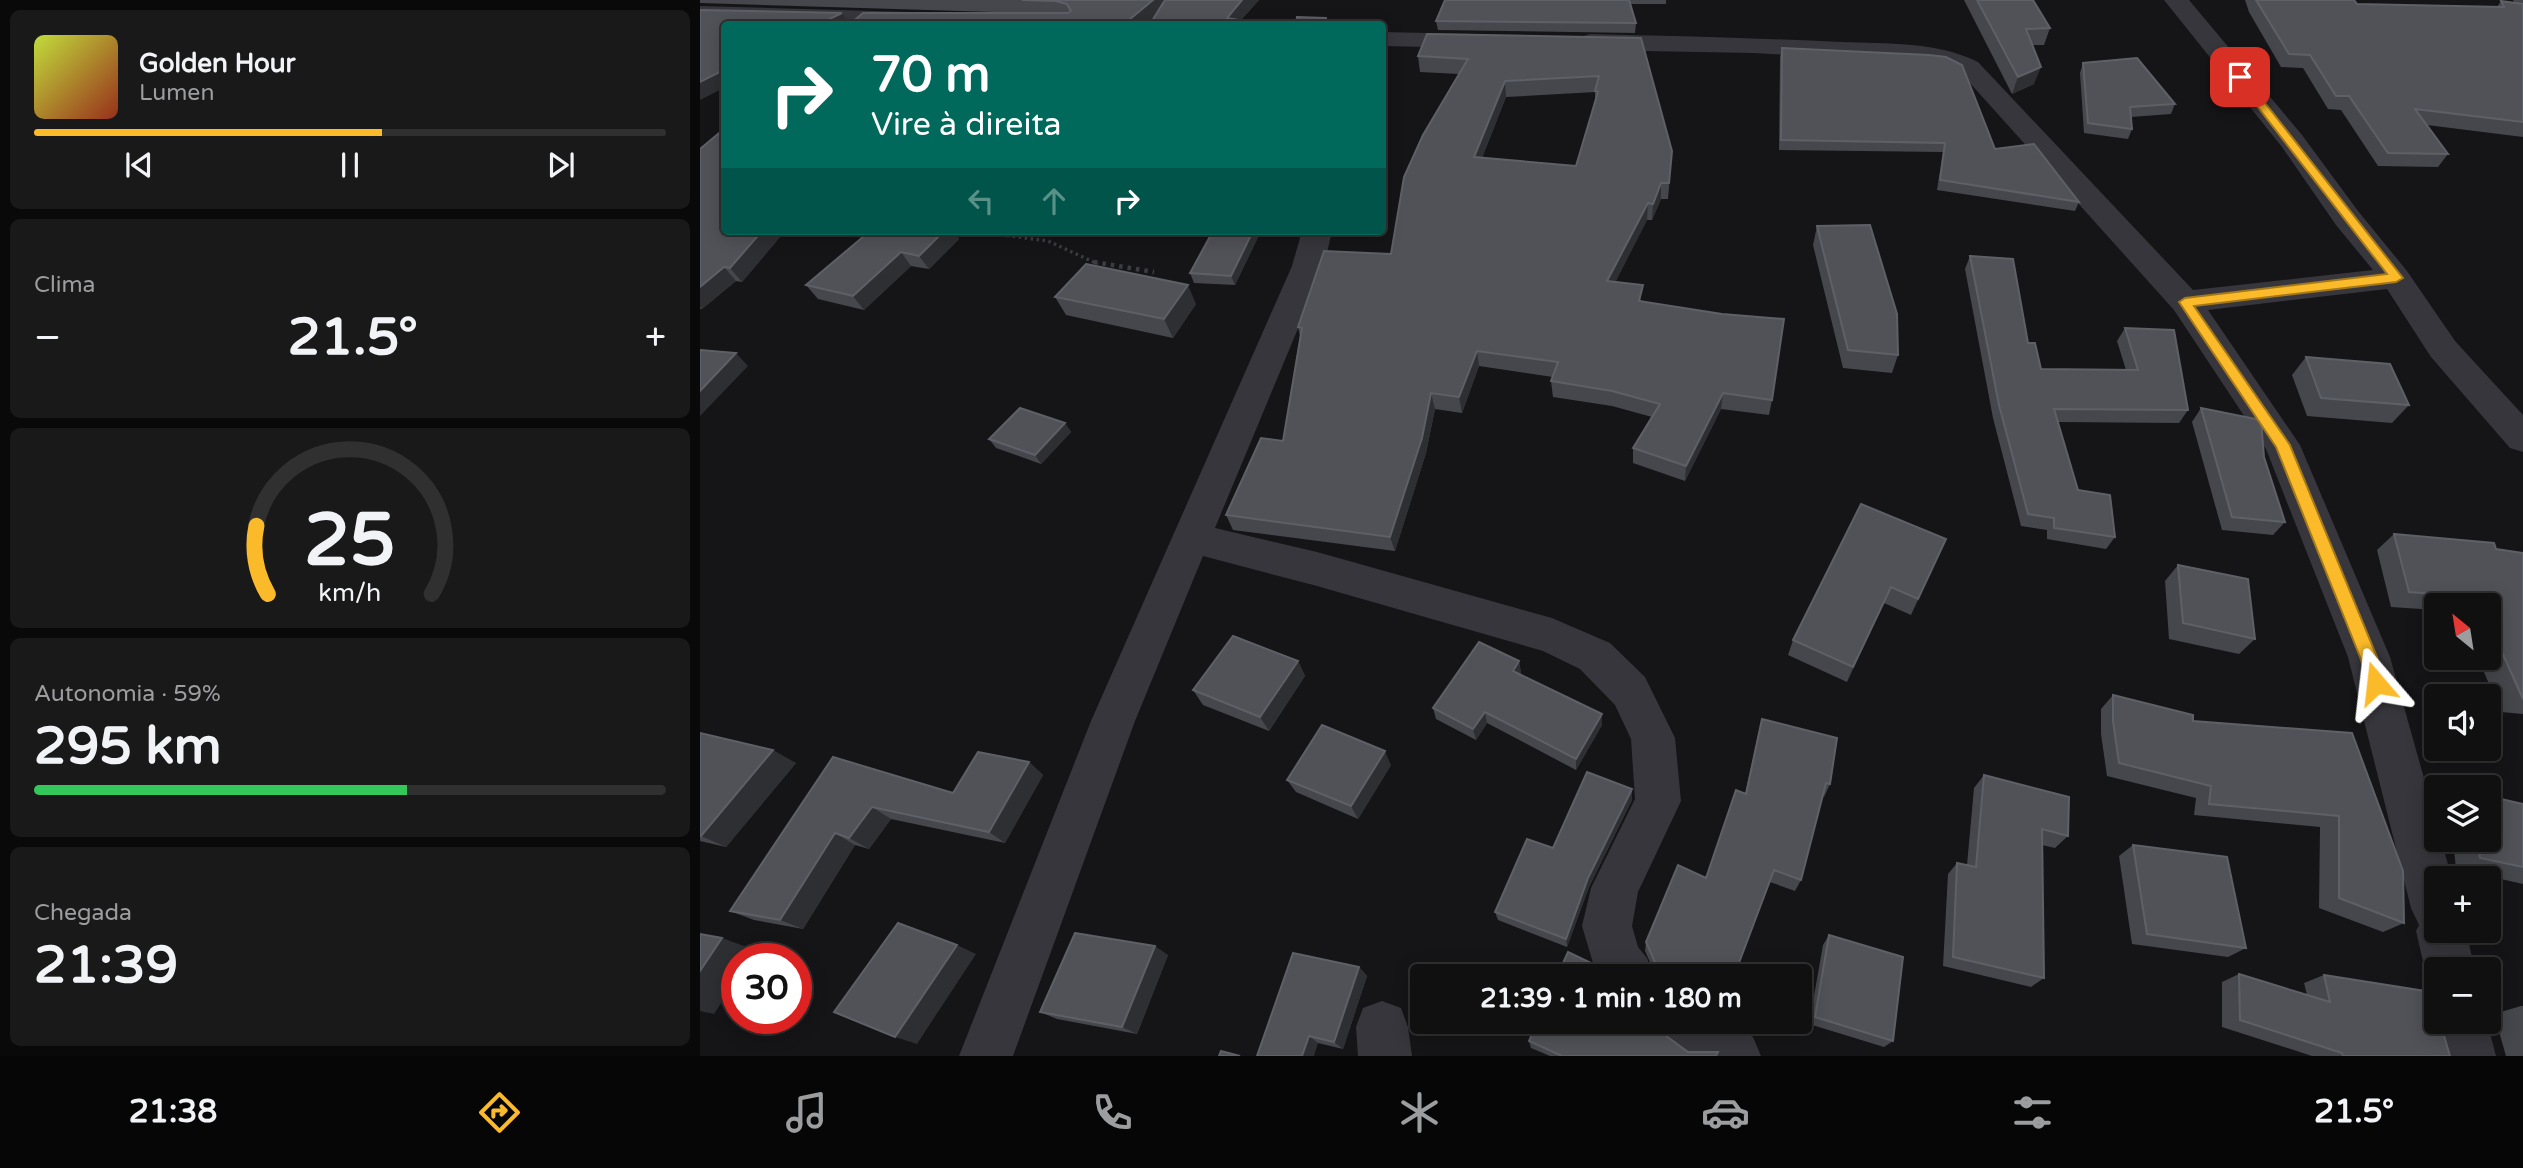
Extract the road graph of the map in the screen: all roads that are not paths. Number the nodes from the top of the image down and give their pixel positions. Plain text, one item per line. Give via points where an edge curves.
1 (2176, 0) edge
2 (922, 10) edge
3 (700, 13) edge
4 (1386, 40) edge
5 (1509, 41) edge
6 (1564, 42) edge
7 (1316, 235) edge
8 (2396, 278) junction
9 (2185, 302) junction
10 (2523, 438) edge
11 (1193, 538) junction
12 (2425, 866) edge
13 (1619, 964) edge
14 (1701, 1034) edge
15 (2464, 1034) edge
16 (986, 1056) edge
17 (1734, 1056) edge
18 (2469, 1056) edge

1 - 8 street
2 - 3 street via 886,18
4 - 5 street
6 - 9 street via 1753,45 1951,58 1969,67
7 - 11 street via 1308,266
8 - 9 street
8 - 10 street via 2443,349
9 - 12 street via 2282,445 2369,657
11 - 13 street via 1552,636 1604,664 1630,691 1653,738 1658,801 1615,888 1607,926
11 - 16 street via 1113,721
14 - 17 street
15 - 18 street

